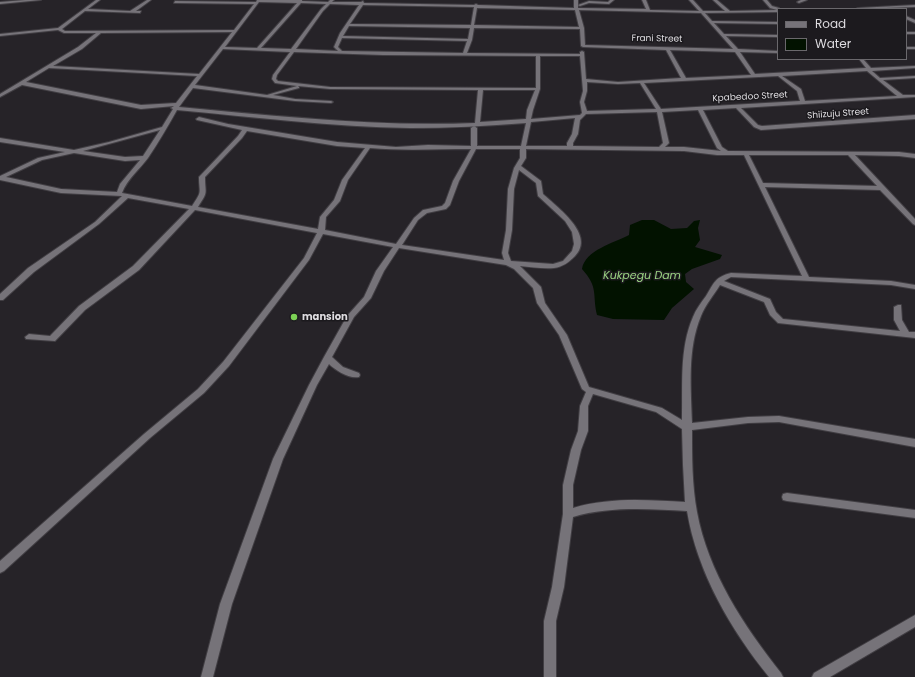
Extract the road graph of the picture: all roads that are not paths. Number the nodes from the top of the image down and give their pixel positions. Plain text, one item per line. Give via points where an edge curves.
1 (39, 0) edge
2 (98, 0) edge
3 (149, 0) edge
4 (449, 0) edge
5 (511, 0) edge
6 (576, 0) edge
7 (612, 0) edge
8 (644, 0) edge
9 (691, 0) edge
10 (715, 0) edge
11 (765, 0) edge
12 (805, 0) edge
13 (21, 1) edge
14 (235, 1) edge
15 (258, 1) edge
16 (299, 1) edge
17 (331, 1) edge
18 (175, 2) dead end
19 (363, 2) junction
20 (799, 2) dead end
21 (0, 3) edge
22 (448, 5) junction
23 (476, 5) junction
24 (511, 6) junction
25 (915, 6) edge
26 (576, 7) junction
27 (888, 8) edge
28 (85, 10) junction
29 (648, 10) junction
30 (777, 10) edge
31 (777, 10) edge
32 (131, 11) junction
33 (728, 11) junction
34 (140, 12) dead end
35 (702, 12) junction
36 (711, 22) junction
37 (777, 23) edge
38 (348, 25) junction
39 (471, 26) junction
40 (582, 28) junction
41 (59, 29) junction
42 (234, 30) junction
43 (100, 31) junction
44 (0, 34) edge
45 (722, 35) junction
46 (777, 36) edge
47 (340, 38) junction
48 (470, 40) junction
49 (583, 46) junction
50 (222, 48) junction
51 (336, 48) junction
52 (667, 48) junction
53 (258, 49) junction
54 (293, 50) junction
55 (736, 50) junction
56 (328, 51) junction
57 (340, 52) junction
58 (777, 52) edge
59 (465, 54) junction
60 (538, 55) junction
61 (581, 56) junction
62 (862, 60) edge
63 (48, 67) junction
64 (915, 67) edge
65 (869, 70) junction
66 (201, 74) junction
67 (754, 76) junction
68 (780, 76) junction
69 (915, 77) edge
70 (684, 79) junction
71 (879, 79) junction
72 (584, 80) junction
73 (641, 82) junction
74 (22, 83) junction
75 (192, 86) junction
76 (299, 86) junction
77 (330, 88) junction
78 (481, 89) junction
79 (538, 89) junction
80 (0, 96) edge
81 (264, 96) junction
82 (915, 96) edge
83 (902, 97) junction
84 (324, 102) junction
85 (331, 102) dead end
86 (802, 103) junction
87 (176, 106) junction
88 (737, 106) junction
89 (700, 109) junction
90 (659, 110) junction
91 (585, 113) junction
92 (236, 114) junction
93 (579, 116) junction
94 (915, 117) edge
95 (199, 119) dead end
96 (528, 122) junction
97 (475, 125) junction
98 (228, 126) junction
99 (163, 128) junction
100 (245, 129) junction
101 (0, 140) edge
102 (368, 147) junction
103 (474, 148) junction
104 (523, 148) junction
105 (570, 149) junction
106 (660, 149) junction
107 (69, 151) junction
108 (728, 153) junction
109 (746, 154) junction
110 (851, 154) junction
111 (915, 156) edge
112 (144, 158) junction
113 (518, 166) junction
114 (0, 178) edge
115 (761, 185) junction
116 (883, 188) junction
117 (123, 195) junction
118 (193, 209) junction
119 (915, 223) edge
120 (321, 232) junction
121 (398, 246) junction
122 (508, 263) junction
123 (806, 278) junction
124 (718, 281) junction
125 (915, 287) edge
126 (0, 298) edge
127 (898, 306) dead end
128 (906, 334) junction
129 (915, 334) edge
130 (29, 337) dead end
131 (328, 357) junction
132 (356, 375) dead end
133 (590, 392) junction
134 (686, 427) junction
135 (915, 443) edge
136 (787, 497) dead end
137 (691, 506) junction
138 (568, 514) junction
139 (915, 514) edge
140 (0, 568) edge
141 (915, 621) edge
142 (206, 677) edge
143 (550, 677) edge
144 (777, 677) edge
145 (818, 677) edge

1 - 13 street
2 - 28 street
3 - 32 street
4 - 22 street
5 - 24 street
6 - 26 street
7 - 26 street via 588,2
8 - 29 street
9 - 35 street
10 - 33 street
11 - 31 street
12 - 20 street
13 - 21 street
14 - 15 street
14 - 18 street
15 - 16 street
15 - 42 street
16 - 17 street
16 - 53 street
17 - 19 street
17 - 54 street
19 - 22 street
19 - 38 street
22 - 23 street
23 - 24 street
23 - 39 street
24 - 26 street
25 - 27 street
26 - 29 street
26 - 40 street
28 - 32 street
28 - 41 street
29 - 35 street
30 - 33 street
32 - 34 street
33 - 35 street
35 - 36 street
36 - 37 street
36 - 45 street
38 - 39 street
38 - 47 street
39 - 40 street
39 - 48 street
40 - 49 street
41 - 43 street via 64,32
41 - 44 street
42 - 43 street
42 - 50 street
43 - 63 street via 80,48
45 - 46 street
45 - 55 street
47 - 48 street
47 - 51 street
48 - 59 street
49 - 52 street, Frani Street
49 - 61 street
50 - 53 street
50 - 66 street
51 - 56 street
51 - 57 street
52 - 55 street, Frani Street
52 - 70 street
53 - 54 street
54 - 56 street
54 - 76 street via 274,79 280,84
55 - 58 street, Frani Street
55 - 67 street
56 - 57 street
57 - 59 street
59 - 60 street
60 - 61 street
60 - 79 street
61 - 72 street
62 - 65 street
63 - 66 street
63 - 74 street
64 - 65 street
65 - 68 street
65 - 71 street
66 - 75 street
67 - 68 street
67 - 70 street
68 - 86 street via 799,90
69 - 71 street
70 - 73 street
71 - 83 street
72 - 73 street via 611,83
72 - 91 street via 582,102
73 - 90 street
74 - 80 street
74 - 87 street via 141,107
75 - 81 street
75 - 87 street
76 - 77 street
76 - 81 street
77 - 78 street
77 - 84 street
78 - 79 street
78 - 97 street
79 - 96 street
81 - 84 street
82 - 83 street, Kpabedoo Street
83 - 86 street, Kpabedoo Street
84 - 85 street
86 - 88 street, Kpabedoo Street
87 - 92 street
87 - 99 street
88 - 89 street, Kpabedoo Street
88 - 94 street, Shiizuju Street via 761,128
89 - 90 street, Kpabedoo Street
89 - 108 street via 720,148
90 - 91 street, Kpabedoo Street
90 - 106 street via 666,143
91 - 93 street
92 - 97 street via 384,125
92 - 98 street
93 - 96 street
93 - 105 street
95 - 98 street
96 - 97 street
96 - 104 street
97 - 103 street
98 - 100 street
99 - 107 street
99 - 112 street
100 - 102 street
100 - 118 street via 202,177 203,195
101 - 107 street
102 - 103 street
102 - 120 street via 344,180 337,201 323,217
103 - 104 street
103 - 121 street via 456,181 448,204 444,208 427,210 419,215
104 - 105 street
104 - 113 street via 523,158
105 - 106 street
106 - 108 street
107 - 112 street via 125,159
107 - 114 street via 40,159
108 - 109 street
109 - 110 street
109 - 115 street
110 - 111 street
110 - 116 street
112 - 117 street via 122,185
113 - 122 street via 510,198 505,253
113 - 122 street via 539,182 540,195 568,220 575,232 577,244 575,252 565,262 554,266
114 - 117 street via 61,191
115 - 116 street
115 - 123 street
116 - 119 street
117 - 118 street
117 - 126 street via 97,223 31,270
118 - 120 street
118 - 130 street via 136,268 82,308 52,339
120 - 121 street
120 - 140 street via 307,259 292,279 226,364 201,391
121 - 122 street
121 - 131 street via 380,271 367,298 351,316
122 - 133 street via 517,267 535,285 541,303 563,335 584,386
123 - 124 street via 737,274 725,276
123 - 125 street via 891,283
124 - 128 street via 767,301 773,313 781,320
124 - 134 street via 696,317 693,328 687,366
127 - 128 street via 898,320
128 - 129 street
131 - 132 street via 340,369
131 - 142 street via 279,454 226,604
133 - 134 street via 660,410
133 - 138 street via 584,406 583,431 568,486
134 - 135 street via 779,419
134 - 137 street
136 - 139 street
137 - 138 street via 601,507
137 - 144 street via 700,542 719,587 755,650
138 - 143 street via 558,587 550,621
141 - 145 street

